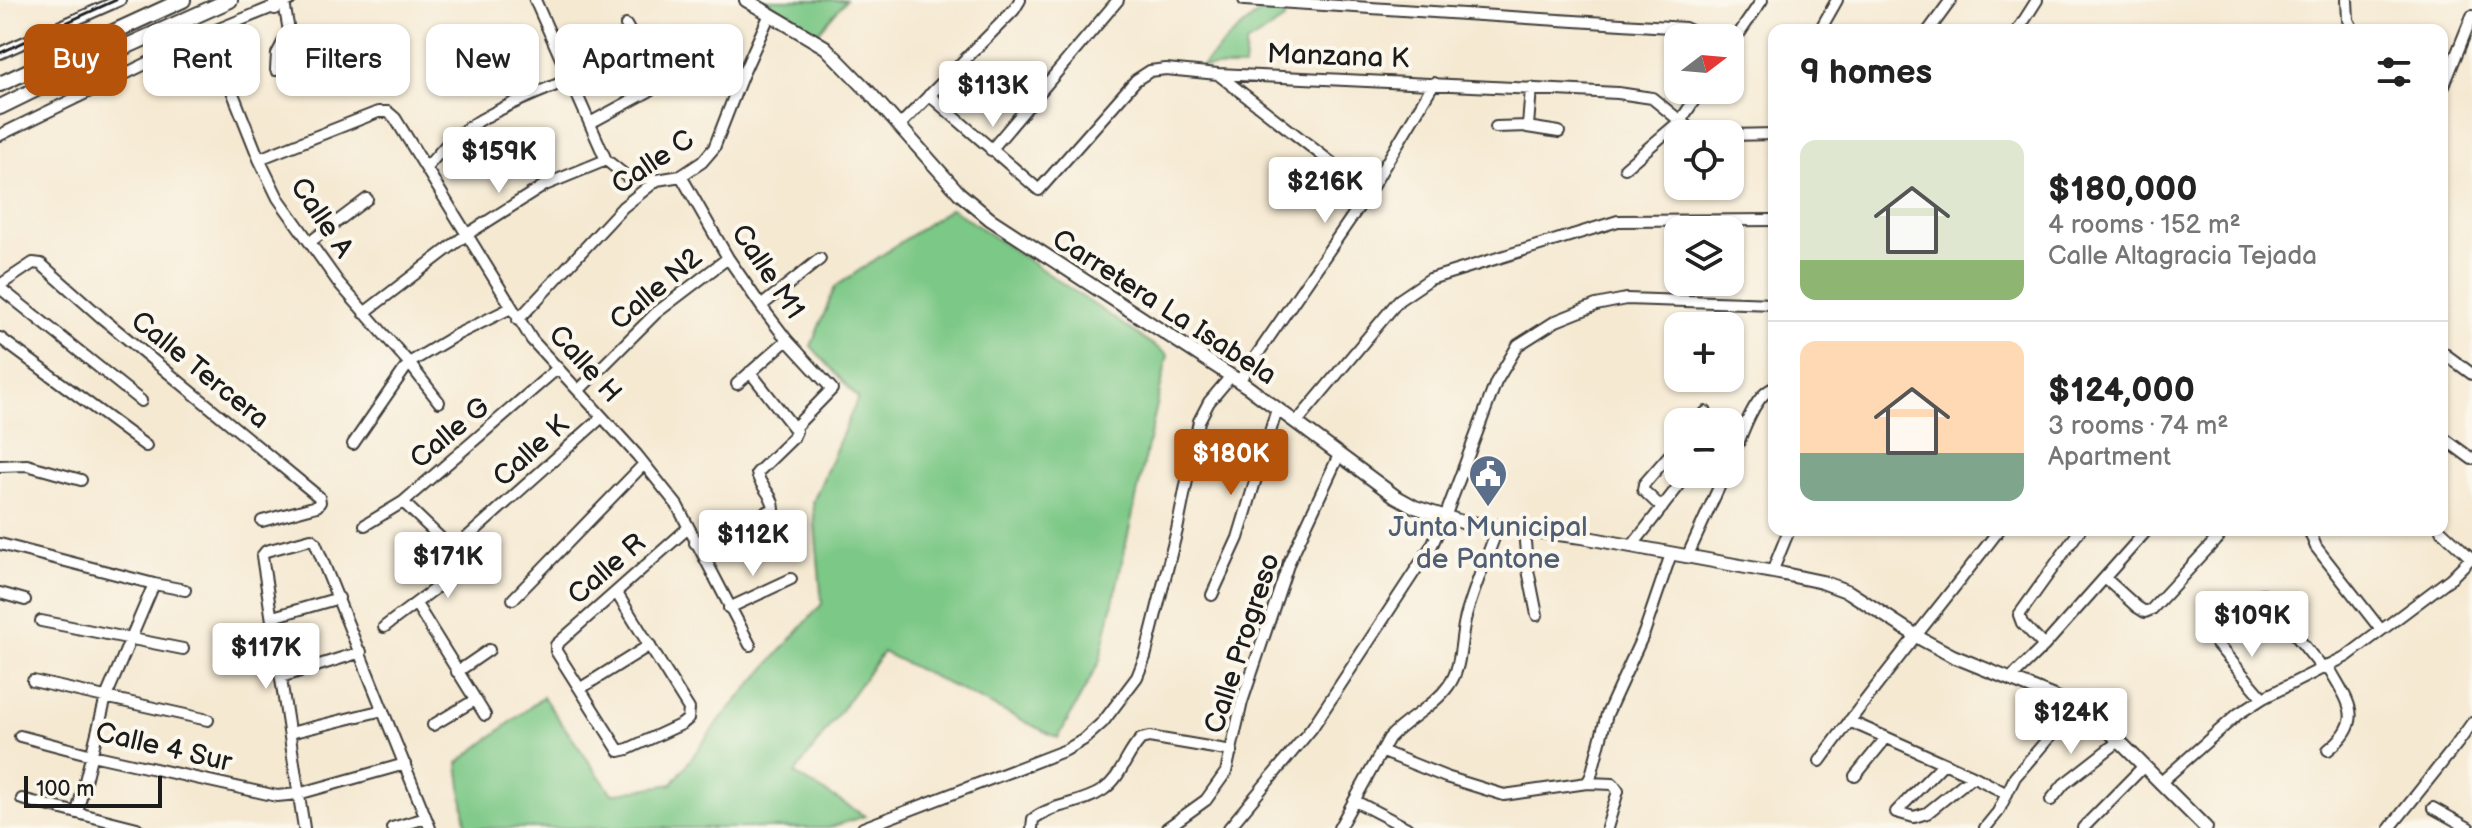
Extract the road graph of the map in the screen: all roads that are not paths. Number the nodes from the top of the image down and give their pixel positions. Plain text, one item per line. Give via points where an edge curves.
1 (120, 0) edge
2 (183, 0) edge
3 (230, 0) edge
4 (535, 0) edge
5 (746, 0) edge
6 (1020, 0) edge
7 (1118, 0) edge
8 (1244, 0) edge
9 (1762, 0) edge
10 (1837, 0) edge
11 (1951, 0) edge
12 (2037, 0) edge
13 (2347, 0) edge
14 (282, 2) edge
15 (1275, 2) edge
16 (770, 14) junction
17 (2472, 16) edge
18 (230, 24) edge
19 (287, 24) edge
20 (1823, 24) edge
21 (1933, 24) edge
22 (2022, 24) edge
23 (2350, 24) edge
24 (1744, 26) edge
25 (1664, 27) edge
26 (555, 45) edge
27 (0, 53) edge
28 (143, 65) edge
29 (743, 74) edge
30 (1218, 74) junction
31 (2448, 74) edge
32 (1434, 83) junction
33 (0, 84) edge
34 (555, 86) edge
35 (1531, 88) junction
36 (929, 95) junction
37 (234, 96) edge
38 (578, 96) edge
39 (640, 96) edge
40 (734, 96) edge
41 (1692, 104) edge
42 (0, 107) edge
43 (1681, 120) joint
44 (590, 123) junction
45 (899, 126) junction
46 (1496, 127) dead end
47 (1527, 127) junction
48 (1559, 132) dead end
49 (1768, 134) edge
50 (0, 135) edge
51 (1664, 135) edge
52 (1744, 135) edge
53 (991, 150) junction
54 (259, 159) junction
55 (606, 160) junction
56 (426, 168) junction
57 (1625, 168) dead end
58 (681, 176) junction
59 (657, 180) junction
60 (1369, 192) junction
61 (367, 199) dead end
62 (1768, 220) edge
63 (466, 235) junction
64 (310, 242) junction
65 (728, 258) junction
66 (820, 259) dead end
67 (0, 287) edge
68 (1768, 304) edge
69 (761, 306) junction
70 (511, 308) junction
71 (364, 313) junction
72 (518, 320) junction
73 (0, 338) edge
74 (787, 340) junction
75 (2448, 356) edge
76 (409, 363) junction
77 (558, 368) junction
78 (750, 372) junction
79 (2472, 374) edge
80 (1235, 378) junction
81 (737, 384) dead end
82 (579, 390) junction
83 (1768, 390) edge
84 (141, 401) dead end
85 (439, 402) dead end
86 (1277, 409) junction
87 (602, 417) junction
88 (1296, 423) junction
89 (794, 428) junction
90 (1744, 432) edge
91 (2448, 441) edge
92 (353, 444) dead end
93 (146, 446) dead end
94 (1339, 455) junction
95 (2472, 459) edge
96 (1664, 461) edge
97 (644, 464) junction
98 (0, 466) edge
99 (81, 480) dead end
100 (1677, 488) edge
101 (1719, 488) edge
102 (403, 502) junction
103 (1662, 508) junction
104 (1445, 517) junction
105 (262, 521) dead end
106 (365, 525) dead end
107 (1498, 527) junction
108 (688, 528) junction
109 (1524, 530) junction
110 (1787, 536) edge
111 (1994, 536) edge
112 (2076, 536) edge
113 (2142, 536) edge
114 (2219, 536) edge
115 (2311, 536) edge
116 (2448, 536) edge
117 (695, 543) junction
118 (0, 544) edge
119 (1632, 546) junction
120 (453, 550) junction
121 (1671, 554) junction
122 (1687, 557) junction
123 (2472, 558) edge
124 (1772, 572) junction
125 (2105, 578) junction
126 (791, 579) dead end
127 (154, 584) junction
128 (185, 590) dead end
129 (616, 592) junction
130 (0, 593) edge
131 (2262, 594) dead end
132 (1212, 595) dead end
133 (339, 598) junction
134 (513, 599) dead end
135 (25, 600) dead end
136 (416, 604) junction
137 (729, 608) junction
138 (1537, 615) dead end
139 (273, 617) junction
140 (41, 621) dead end
141 (384, 627) dead end
142 (2381, 630) junction
143 (1918, 636) junction
144 (131, 639) junction
145 (2215, 642) dead end
146 (650, 645) junction
147 (750, 645) dead end
148 (2044, 646) junction
149 (183, 649) dead end
150 (489, 650) dead end
151 (361, 652) junction
152 (2326, 668) junction
153 (457, 672) junction
154 (281, 677) junction
155 (2010, 679) junction
156 (33, 681) dead end
157 (581, 688) junction
158 (106, 697) junction
159 (2263, 698) junction
160 (475, 700) junction
161 (2076, 706) junction
162 (383, 710) junction
163 (485, 715) dead end
164 (208, 720) dead end
165 (1849, 721) junction
166 (2472, 723) edge
167 (433, 725) dead end
168 (290, 733) junction
169 (20, 736) dead end
170 (1886, 738) junction
171 (2119, 741) junction
172 (2328, 750) dead end
173 (1232, 751) junction
174 (1381, 751) junction
175 (92, 755) junction
176 (1820, 761) dead end
177 (405, 764) junction
178 (1943, 764) junction
179 (2144, 766) junction
180 (1855, 776) dead end
181 (1973, 776) junction
182 (1587, 783) junction
183 (2160, 783) junction
184 (298, 794) junction
185 (2007, 794) junction
186 (22, 799) dead end
187 (2051, 800) dead end
188 (1355, 801) junction
189 (2433, 808) dead end
190 (77, 813) junction
191 (428, 823) edge
192 (137, 828) edge
193 (304, 828) edge
194 (392, 828) edge
195 (863, 828) edge
196 (1032, 828) edge
197 (1167, 828) edge
198 (1229, 828) edge
199 (1339, 828) edge
200 (1407, 828) edge
201 (1607, 828) edge
202 (1985, 828) edge
203 (2083, 828) edge
204 (2206, 828) edge
205 (2390, 828) edge
206 (2469, 828) edge

1 - 27 street
2 - 33 highway
3 - 42 highway
4 - 26 street
5 - 16 main road, Carretera La Isabela
6 - 36 street
7 - 53 street
8 - 15 street
9 - 24 street
10 - 20 street
11 - 21 street
12 - 22 street
13 - 23 street
14 - 18 street
14 - 19 street
15 - 25 street
16 - 29 street, Calle C
16 - 45 main road, Carretera La Isabela via 825,47
17 - 31 street
28 - 50 street
30 - 32 street, Manzana K
30 - 53 street, Manzana K via 1166,69 1136,80 1039,190
30 - 60 street
32 - 35 street, Manzana K
32 - 60 street
34 - 56 street via 476,123
35 - 43 street, Manzana K via 1652,98
35 - 47 street
36 - 45 street
36 - 53 street
37 - 54 street, Calle A
38 - 44 street
39 - 44 street
40 - 58 street, Calle C via 714,148
41 - 43 street
44 - 55 street
45 - 80 main road, Carretera La Isabela via 959,193 1012,236
46 - 47 street
47 - 48 street
49 - 52 street
51 - 57 street
54 - 56 street, Calle H via 388,112
54 - 64 street, Calle A via 278,198
55 - 59 street via 626,176
55 - 63 street via 545,185
56 - 63 street, Calle H
58 - 59 street, Calle C
58 - 65 street, Calle M1
59 - 72 street, Calle C via 623,207
60 - 80 street
61 - 64 street
62 - 88 street via 1618,221 1430,279 1399,300
63 - 70 street, Calle H
63 - 71 street
64 - 71 street, Calle A
65 - 69 street, Calle M1
65 - 82 street, Calle N2 via 656,313
66 - 69 street
67 - 84 street
67 - 105 street, Calle Tercera via 33,263 41,264 319,497 317,506
68 - 104 street via 1626,299 1556,321 1518,345 1496,382
69 - 74 street, Calle M1
70 - 72 street, Calle H
70 - 76 street
71 - 76 street, Calle A
72 - 77 street, Calle H
73 - 93 street
74 - 78 street
74 - 89 street, Calle M1 via 830,384 831,392
75 - 79 street
76 - 85 street, Calle A
76 - 92 street
77 - 82 street, Calle H
77 - 102 street, Calle G
78 - 81 street
78 - 89 street
80 - 86 main road, Carretera La Isabela
80 - 195 street via 1209,402 1199,421 1145,657 1119,703 1066,750
82 - 87 street, Calle H
83 - 90 street
86 - 88 main road, Carretera La Isabela
86 - 132 street via 1238,538
87 - 97 street, Calle H
87 - 120 street, Calle K
88 - 94 main road, Carretera La Isabela
89 - 117 street via 793,438 757,473 774,509
91 - 95 street
94 - 104 main road, Carretera La Isabela via 1395,496
94 - 173 street, Calle Progreso via 1289,562 1242,702
96 - 103 street via 1643,490
97 - 108 street, Calle H
97 - 134 street
98 - 99 street via 27,465
100 - 103 street
101 - 122 street
102 - 106 street, Calle G
102 - 120 street
103 - 119 street
104 - 107 main road, Carretera La Isabela
104 - 198 street via 1312,728
107 - 109 main road, Carretera La Isabela
107 - 174 street via 1465,620 1451,684 1400,725
108 - 117 street, Calle H
108 - 129 street, Calle R
109 - 119 main road, Carretera La Isabela
109 - 138 street
110 - 124 street
111 - 143 street
112 - 148 street via 2019,615
113 - 125 street
114 - 125 street via 2145,612
115 - 142 street
116 - 123 street
117 - 137 street, Calle H
118 - 127 street
119 - 121 main road, Carretera La Isabela
120 - 136 street via 457,568
121 - 122 main road, Carretera La Isabela
121 - 182 street via 1644,633 1607,714
122 - 124 main road, Carretera La Isabela
123 - 142 street
124 - 143 main road, Carretera La Isabela via 1849,592
125 - 148 street
126 - 137 street
127 - 128 street
127 - 144 street
129 - 146 street
129 - 157 street, Calle R via 556,645
130 - 135 street
131 - 152 street
133 - 139 street
133 - 139 street via 313,539 266,551 262,554
133 - 151 street
136 - 141 street
136 - 153 street
137 - 147 street, Calle H
139 - 154 street
140 - 144 street
142 - 152 street
143 - 155 main road, Carretera La Isabela
143 - 165 street
144 - 149 street
144 - 158 street
145 - 159 street
146 - 157 street
146 - 157 street via 689,709 682,724 619,751
148 - 155 street
150 - 153 street
151 - 154 street
151 - 162 street
152 - 159 street
152 - 172 street via 2352,713 2350,728
153 - 160 street
154 - 168 street
155 - 161 main road, Carretera La Isabela
156 - 158 street
158 - 164 street
158 - 175 street
159 - 183 street
160 - 163 street
160 - 167 street
161 - 171 main road, Carretera La Isabela
161 - 185 street via 2015,777
162 - 168 street
162 - 177 street
165 - 170 street
165 - 176 street
166 - 205 street
168 - 184 street
169 - 175 street, Calle 4 Sur
170 - 178 street
170 - 180 street
171 - 179 main road, Carretera La Isabela
171 - 187 street
173 - 196 street via 1141,739 1106,788 1048,810 1033,819
173 - 197 street, Calle Progreso via 1226,772 1206,800
174 - 182 street via 1504,795
174 - 188 street
175 - 184 street, Calle 4 Sur via 277,796
175 - 190 street
177 - 184 street, Calle 4 Sur
177 - 191 street
178 - 181 street
178 - 181 street via 1896,812 1914,817 1927,813
179 - 183 main road, Carretera La Isabela
179 - 203 street
181 - 185 street
182 - 201 street via 1617,787
183 - 204 main road, Carretera La Isabela
184 - 193 street
185 - 202 street
186 - 190 street
188 - 199 street
188 - 200 street
189 - 206 street
190 - 192 street
191 - 194 street

